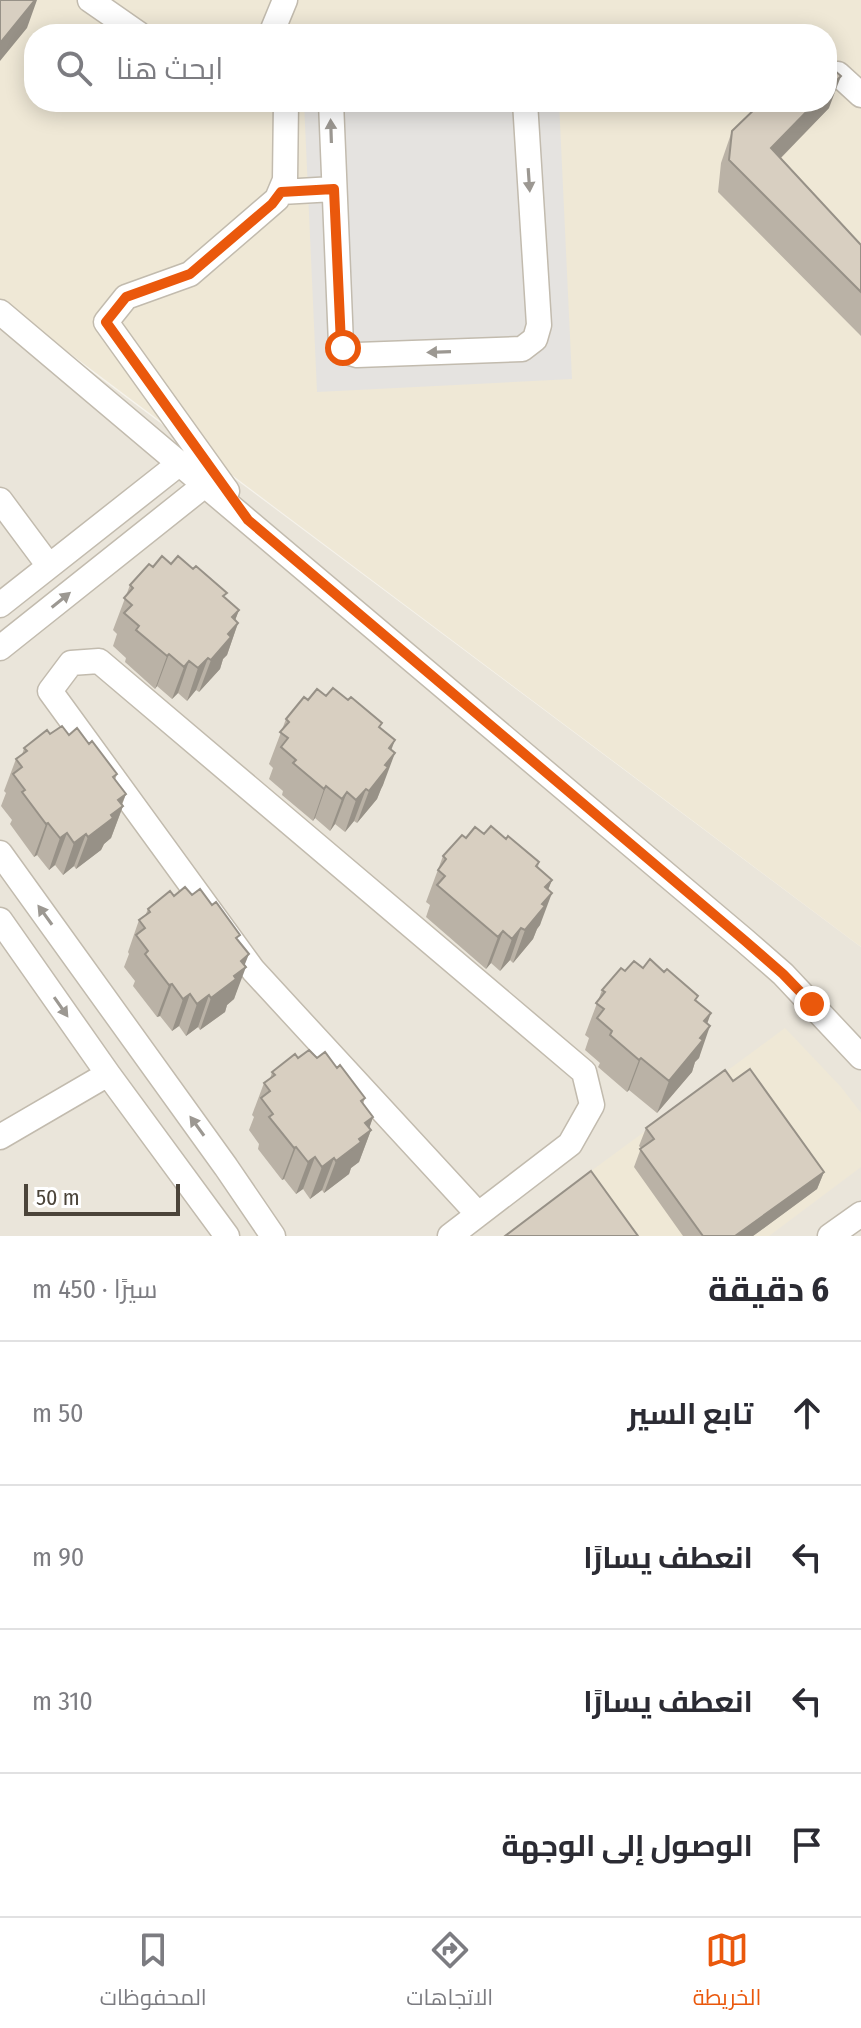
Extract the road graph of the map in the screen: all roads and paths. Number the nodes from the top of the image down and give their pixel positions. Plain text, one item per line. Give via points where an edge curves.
1 (90, 0) edge
2 (285, 0) edge
3 (125, 24) edge
4 (275, 24) edge
5 (838, 74) edge
6 (861, 95) edge
7 (286, 112) edge
8 (331, 112) edge
9 (526, 112) edge
10 (334, 189) junction
11 (281, 192) junction
12 (0, 312) edge
13 (180, 463) junction
14 (206, 484) junction
15 (0, 500) edge
16 (113, 516) junction
17 (248, 520) junction
18 (135, 541) junction
19 (49, 566) junction
20 (0, 605) edge
21 (0, 648) edge
22 (0, 853) edge
23 (1, 922) edge
24 (861, 1057) edge
25 (108, 1074) junction
26 (0, 1137) edge
27 (226, 1167) junction
28 (192, 1189) junction
29 (478, 1214) junction
30 (861, 1214) edge
31 (224, 1235) edge
32 (273, 1236) edge
33 (450, 1236) edge
34 (830, 1236) edge

1 - 3 street
2 - 4 street
5 - 6 street
7 - 11 street
10 -> 8 street
9 -> 10 street via 539,325 535,339 522,349 347,352 341,344
10 - 11 street
11 - 17 street via 190,274 126,297 106,322
12 - 13 street
13 - 14 street
13 - 16 street
14 - 17 street
14 - 18 street
15 - 19 street
16 - 18 street
16 - 19 street
17 - 24 street via 773,965
21 -> 18 street
19 - 20 street
27 -> 22 street
23 -> 25 street
25 - 26 street
25 - 28 street
27 - 28 street
27 - 32 street
28 - 31 street
29 - 29 street via 570,1144 592,1105 584,1072 99,661 71,663 50,691 253,970
29 - 33 street
30 - 34 street

